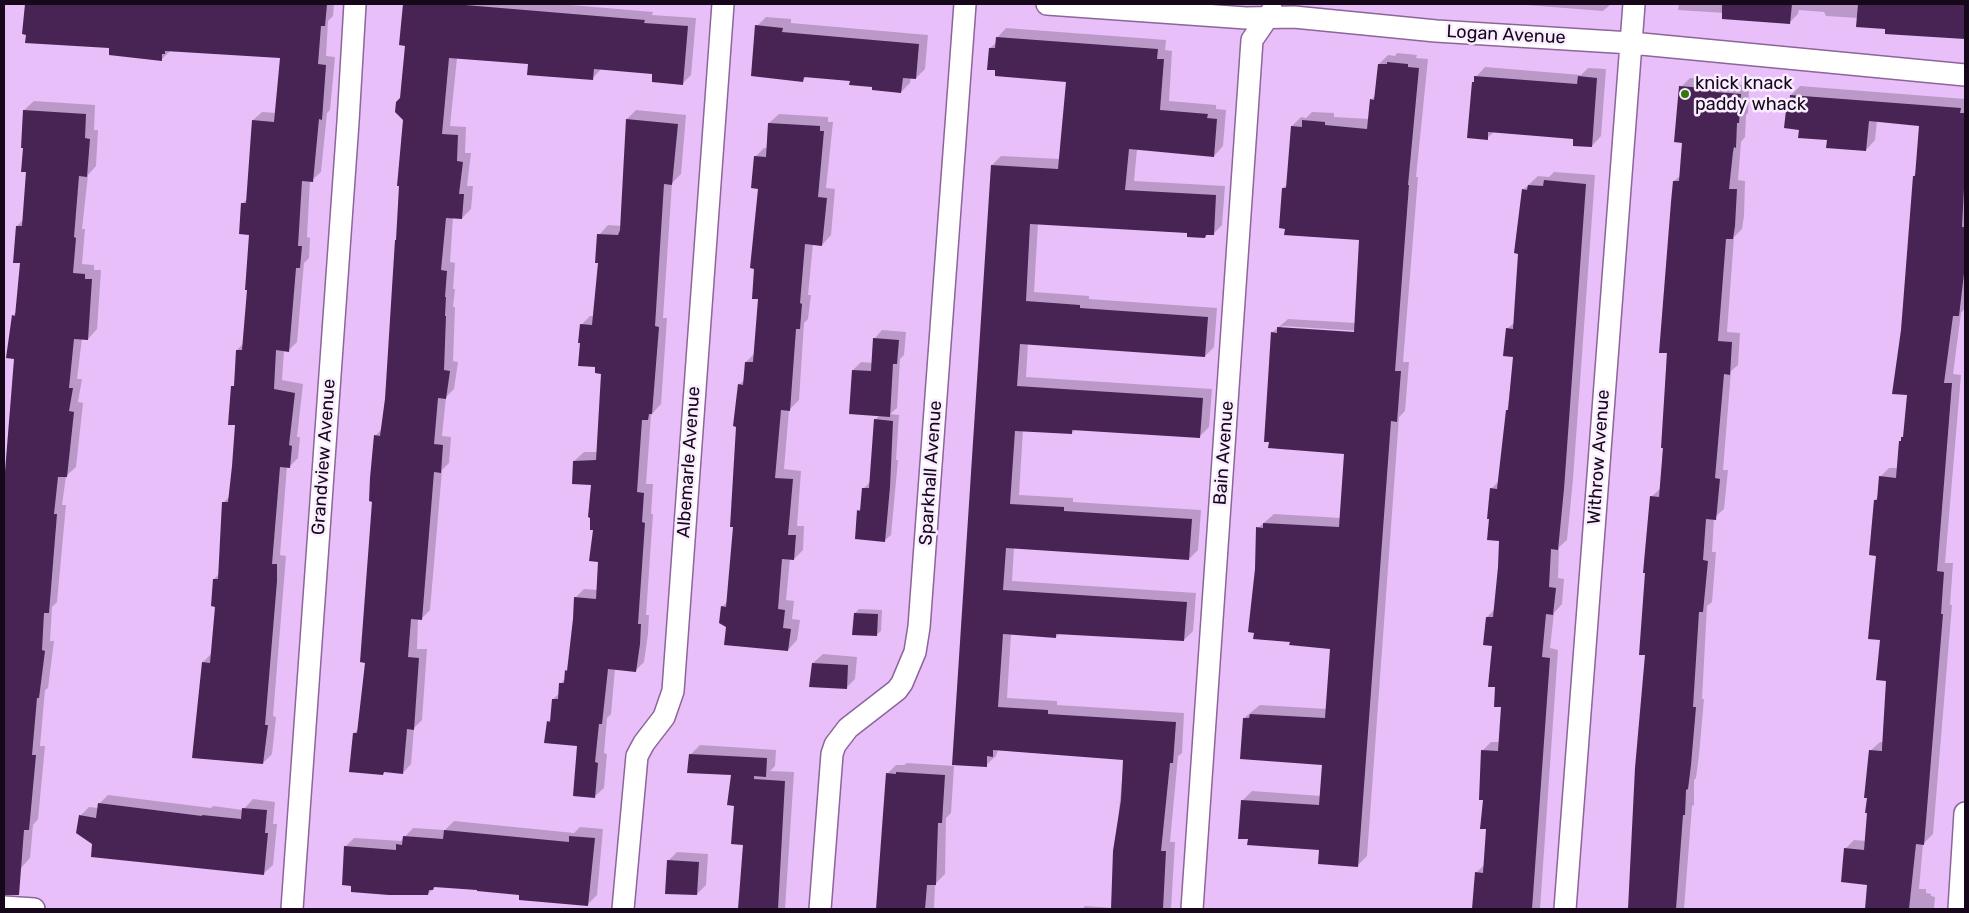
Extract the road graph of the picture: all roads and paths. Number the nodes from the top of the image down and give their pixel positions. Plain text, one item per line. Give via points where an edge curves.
1 (355, 4) edge
2 (723, 4) edge
3 (965, 4) edge
4 (1047, 4) edge
5 (1634, 4) edge
6 (1272, 11) edge
7 (1631, 42) junction
8 (1965, 75) edge
9 (1965, 813) edge
10 (4, 907) edge
11 (34, 909) edge
12 (292, 909) edge
13 (623, 909) edge
14 (820, 909) edge
15 (1192, 909) edge
16 (1565, 909) edge
17 (1959, 909) edge

1 - 12 street, Grandview Avenue
2 - 13 street, Albemarle Avenue via 673,691 664,717 644,742 638,756
3 - 14 street, Sparkhall Avenue via 915,652 896,690 848,728 835,745
4 - 6 street, Logan Avenue
5 - 7 street, Withrow Avenue
6 - 7 street, Logan Avenue via 1294,17 1436,31
6 - 15 street, Bain Avenue via 1252,40
7 - 8 street, Logan Avenue
7 - 16 street, Withrow Avenue
9 - 17 street
10 - 11 street

